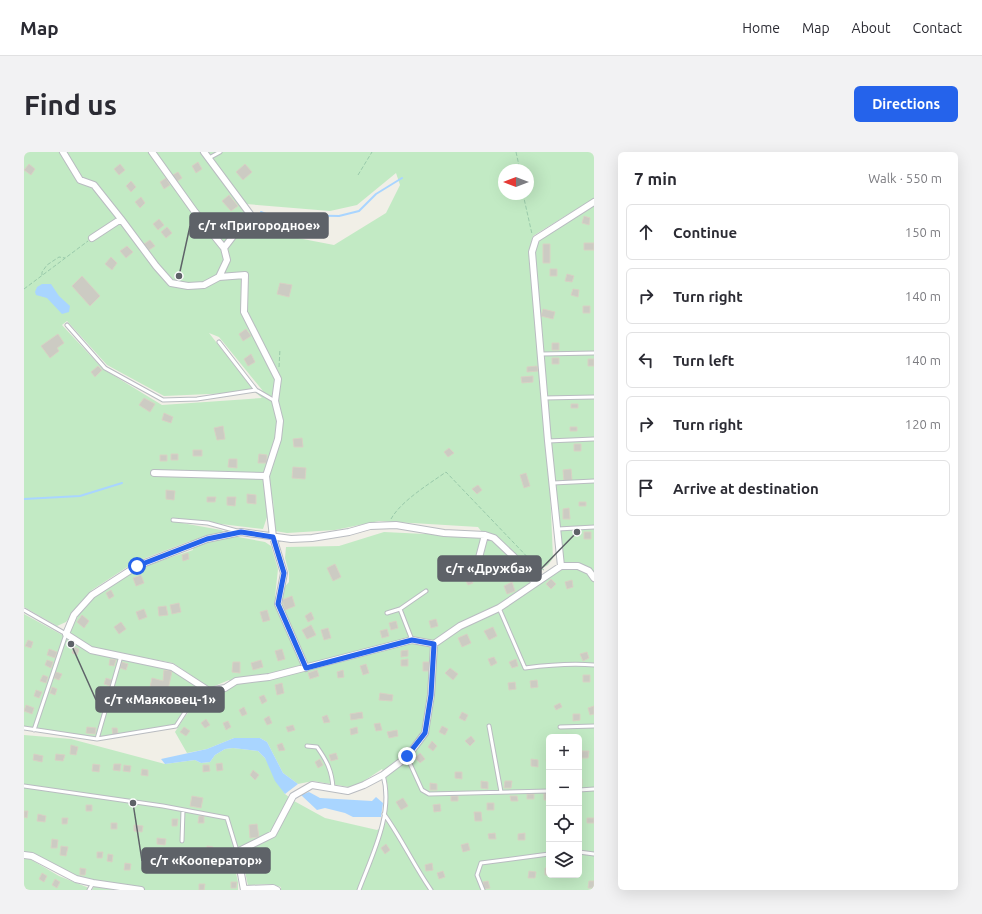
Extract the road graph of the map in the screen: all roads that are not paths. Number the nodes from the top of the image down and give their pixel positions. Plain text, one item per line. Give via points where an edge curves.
1 (63, 152) edge
2 (152, 152) edge
3 (204, 152) edge
4 (220, 152) edge
5 (209, 158) junction
6 (594, 202) edge
7 (121, 220) junction
8 (92, 238) road end
9 (224, 248) junction
10 (219, 277) junction
11 (66, 325) dead end
12 (219, 342) dead end
13 (594, 353) edge
14 (542, 354) junction
15 (256, 390) junction
16 (594, 396) edge
17 (544, 398) junction
18 (275, 401) junction
19 (594, 439) edge
20 (548, 441) junction
21 (154, 473) dead end
22 (266, 476) junction
23 (594, 481) edge
24 (553, 484) junction
25 (173, 520) dead end
26 (594, 527) edge
27 (558, 529) junction
28 (241, 532) junction
29 (484, 535) junction
30 (273, 537) junction
31 (561, 566) junction
32 (466, 572) dead end
33 (594, 578) edge
34 (535, 583) junction
35 (426, 591) dead end
36 (499, 608) junction
37 (400, 609) junction
38 (24, 610) edge
39 (387, 613) dead end
40 (66, 634) junction
41 (412, 640) junction
42 (434, 644) junction
43 (121, 656) junction
44 (594, 665) edge
45 (306, 668) junction
46 (209, 691) junction
47 (488, 726) dead end
48 (594, 726) edge
49 (560, 727) dead end
50 (24, 728) edge
51 (34, 730) junction
52 (97, 739) junction
53 (306, 746) dead end
54 (407, 756) junction
55 (383, 775) junction
56 (24, 786) edge
57 (333, 788) junction
58 (594, 789) edge
59 (582, 790) edge
60 (546, 791) edge
61 (501, 792) junction
62 (183, 810) junction
63 (384, 814) junction
64 (182, 841) dead end
65 (237, 852) junction
66 (582, 852) edge
67 (546, 854) edge
68 (594, 854) edge
69 (24, 855) edge
70 (93, 883) junction
71 (244, 889) edge
72 (89, 890) edge
73 (141, 890) edge
74 (277, 890) edge
75 (359, 890) edge
76 (431, 890) edge
77 (483, 890) edge

1 - 7 street via 80,180 94,185
2 - 9 street
3 - 5 street
4 - 5 lane
5 - 9 street via 250,214
6 - 14 street via 536,239 532,252
7 - 8 street
7 - 10 street via 172,283 204,285
9 - 10 street via 227,260
10 - 18 street via 245,275 244,312 278,379
11 - 15 lane via 105,368 163,400 197,399
12 - 15 lane
13 - 14 lane
14 - 17 street
15 - 18 lane
16 - 17 lane
17 - 20 street
18 - 22 street via 280,421 278,439
19 - 20 lane
20 - 24 street
21 - 22 street
22 - 30 street
23 - 24 lane
24 - 27 street
25 - 28 lane via 208,523
26 - 27 lane
27 - 31 street
28 - 30 street
28 - 40 street via 207,539 137,566 92,595 74,615
29 - 30 street via 388,525 370,526 312,538
29 - 32 street via 476,569
29 - 34 street via 494,538
30 - 45 street via 284,573 278,604
31 - 33 street via 578,566
31 - 34 street
34 - 36 street
35 - 37 lane
36 - 42 street via 460,626
36 - 44 lane via 525,668 574,663
37 - 39 lane
37 - 41 lane
38 - 40 lane
40 - 43 street via 91,650
40 - 51 lane
41 - 42 street
41 - 45 street
42 - 54 street via 431,695 425,733
43 - 46 street via 172,667
43 - 52 lane
45 - 46 street via 269,677 236,681 225,688
46 - 52 lane via 189,706 176,726
47 - 61 lane
48 - 49 lane
50 - 51 lane
51 - 52 lane
53 - 57 lane via 317,747 326,759 332,774
54 - 55 street
54 - 61 lane via 422,790 429,794
55 - 57 street via 348,791
55 - 63 lane
56 - 62 lane
57 - 65 street via 312,785 293,796 273,834
58 - 59 lane
60 - 61 lane
62 - 64 lane
62 - 65 lane via 227,818
63 - 75 lane via 376,846
63 - 76 lane
65 - 71 street
66 - 68 lane
67 - 77 lane via 481,863 477,875
69 - 70 street via 32,856 76,879
70 - 72 lane
70 - 73 street
71 - 74 street

